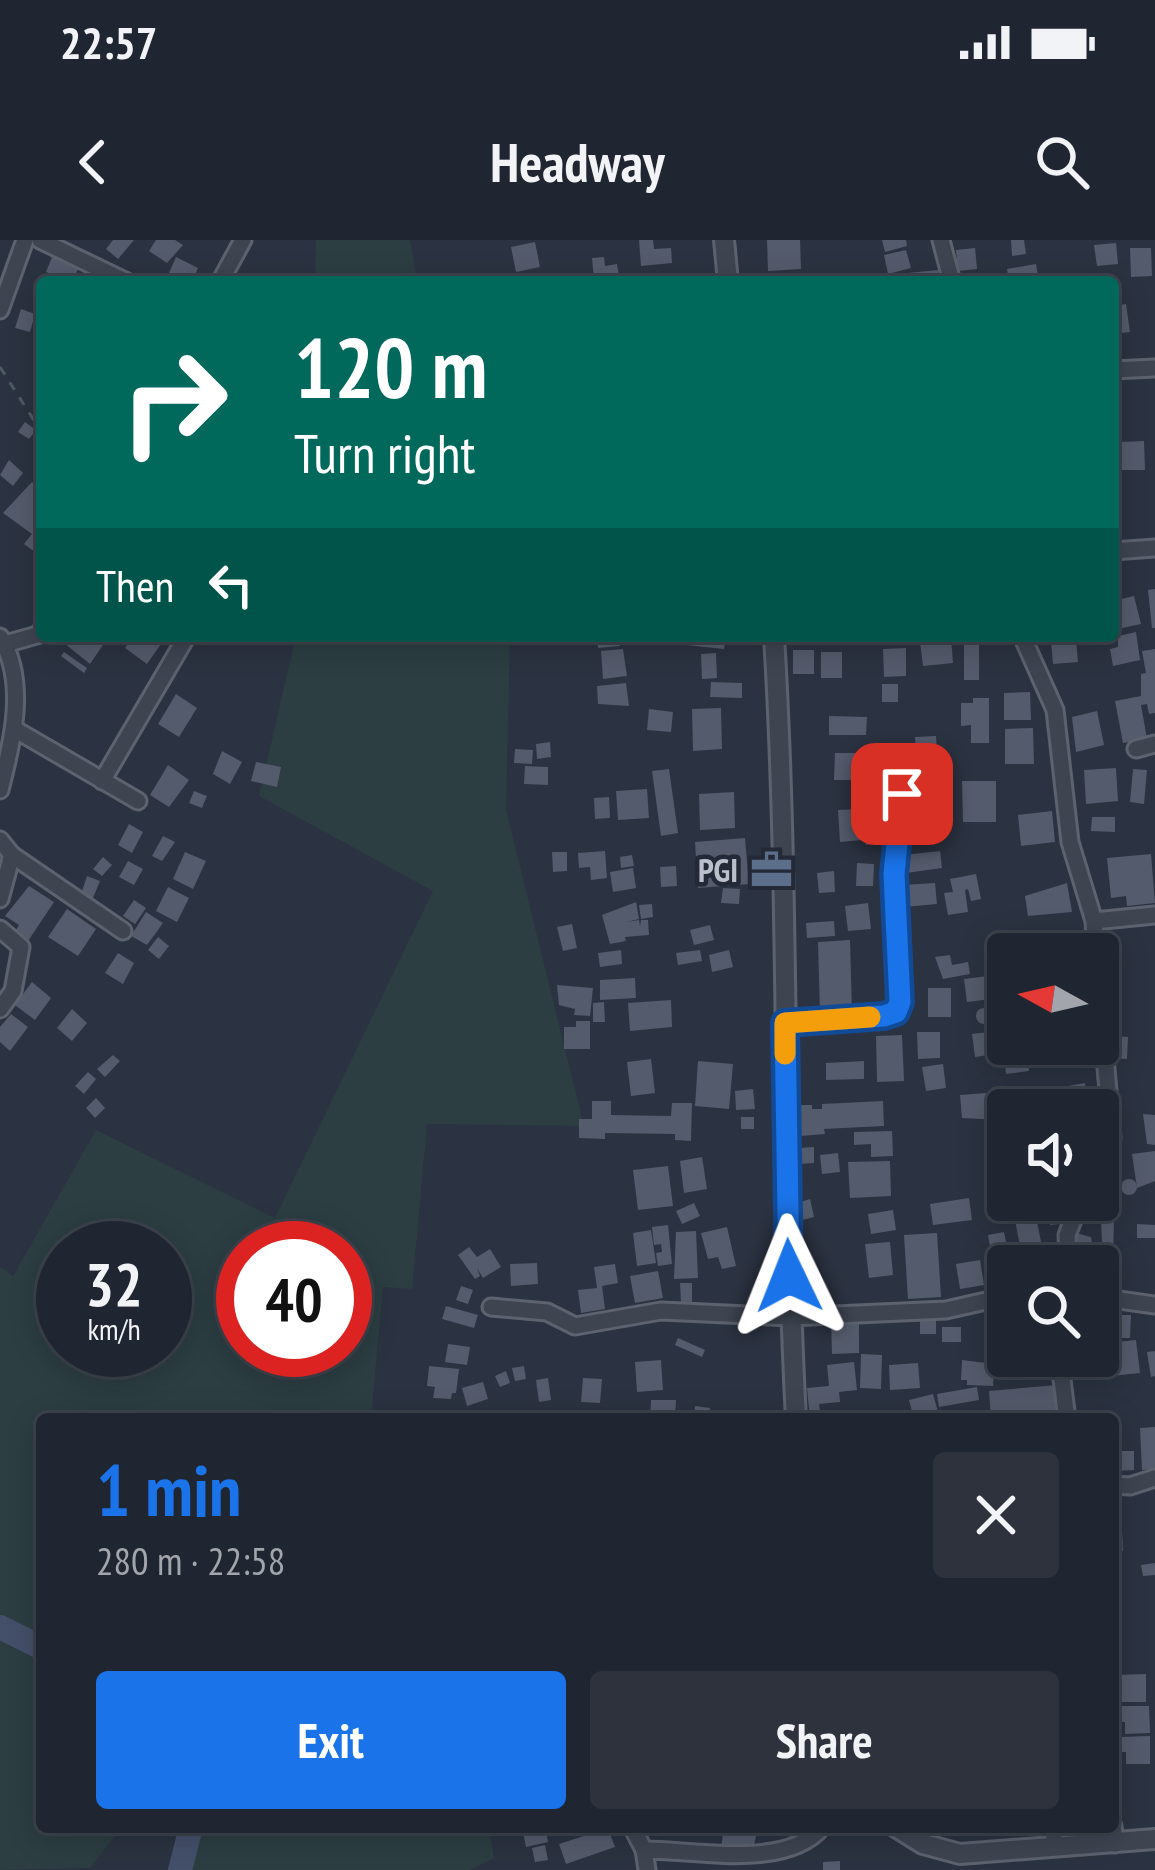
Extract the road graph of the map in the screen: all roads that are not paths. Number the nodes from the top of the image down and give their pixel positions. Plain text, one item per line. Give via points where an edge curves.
1 (25, 240) edge
2 (40, 240) edge
3 (243, 240) edge
4 (724, 240) edge
5 (941, 240) edge
6 (115, 276) edge
7 (223, 276) edge
8 (727, 276) edge
9 (950, 276) edge
10 (0, 310) edge
11 (1155, 368) edge
12 (1119, 370) edge
13 (1155, 548) edge
14 (1119, 551) edge
15 (36, 635) edge
16 (2, 640) edge
17 (183, 642) edge
18 (774, 642) edge
19 (1025, 642) edge
20 (16, 730) junction
21 (1155, 743) edge
22 (1136, 749) dead end
23 (102, 781) junction
24 (0, 790) edge
25 (902, 794) dead end
26 (138, 801) dead end
27 (0, 840) edge
28 (12, 855) junction
29 (0, 899) edge
30 (1155, 915) edge
31 (1094, 921) junction
32 (0, 929) edge
33 (122, 931) dead end
34 (1095, 933) edge
35 (0, 1009) edge
36 (785, 1023) junction
37 (1119, 1300) edge
38 (987, 1301) edge
39 (1155, 1305) edge
40 (490, 1307) dead end
41 (790, 1317) junction
42 (1062, 1377) edge
43 (796, 1413) edge
44 (1066, 1413) edge
45 (1155, 1478) edge
46 (1119, 1485) edge
47 (635, 1833) edge
48 (818, 1833) edge
49 (906, 1833) edge
50 (1114, 1835) edge
51 (1054, 1837) edge
52 (1155, 1839) edge
53 (644, 1850) junction
54 (646, 1870) edge

1 - 10 street
2 - 6 street
3 - 7 street
4 - 8 street
5 - 9 street
11 - 12 street
13 - 14 street
15 - 16 street
16 - 20 street
17 - 23 street
18 - 36 street
19 - 31 street via 1055,710 1070,842
20 - 23 street
20 - 24 street
21 - 22 street
23 - 26 street
25 - 36 street via 896,1012
27 - 28 street
28 - 29 street
28 - 33 street
30 - 31 street
31 - 34 street
32 - 35 street via 21,946 13,992
36 - 41 street
37 - 39 street
38 - 41 street
40 - 41 street via 547,1312 575,1326 661,1311
41 - 43 street
42 - 44 street
45 - 46 street
47 - 53 street
48 - 53 street via 788,1853 746,1858
49 - 51 street via 960,1854
50 - 51 street
50 - 52 street
53 - 54 street

